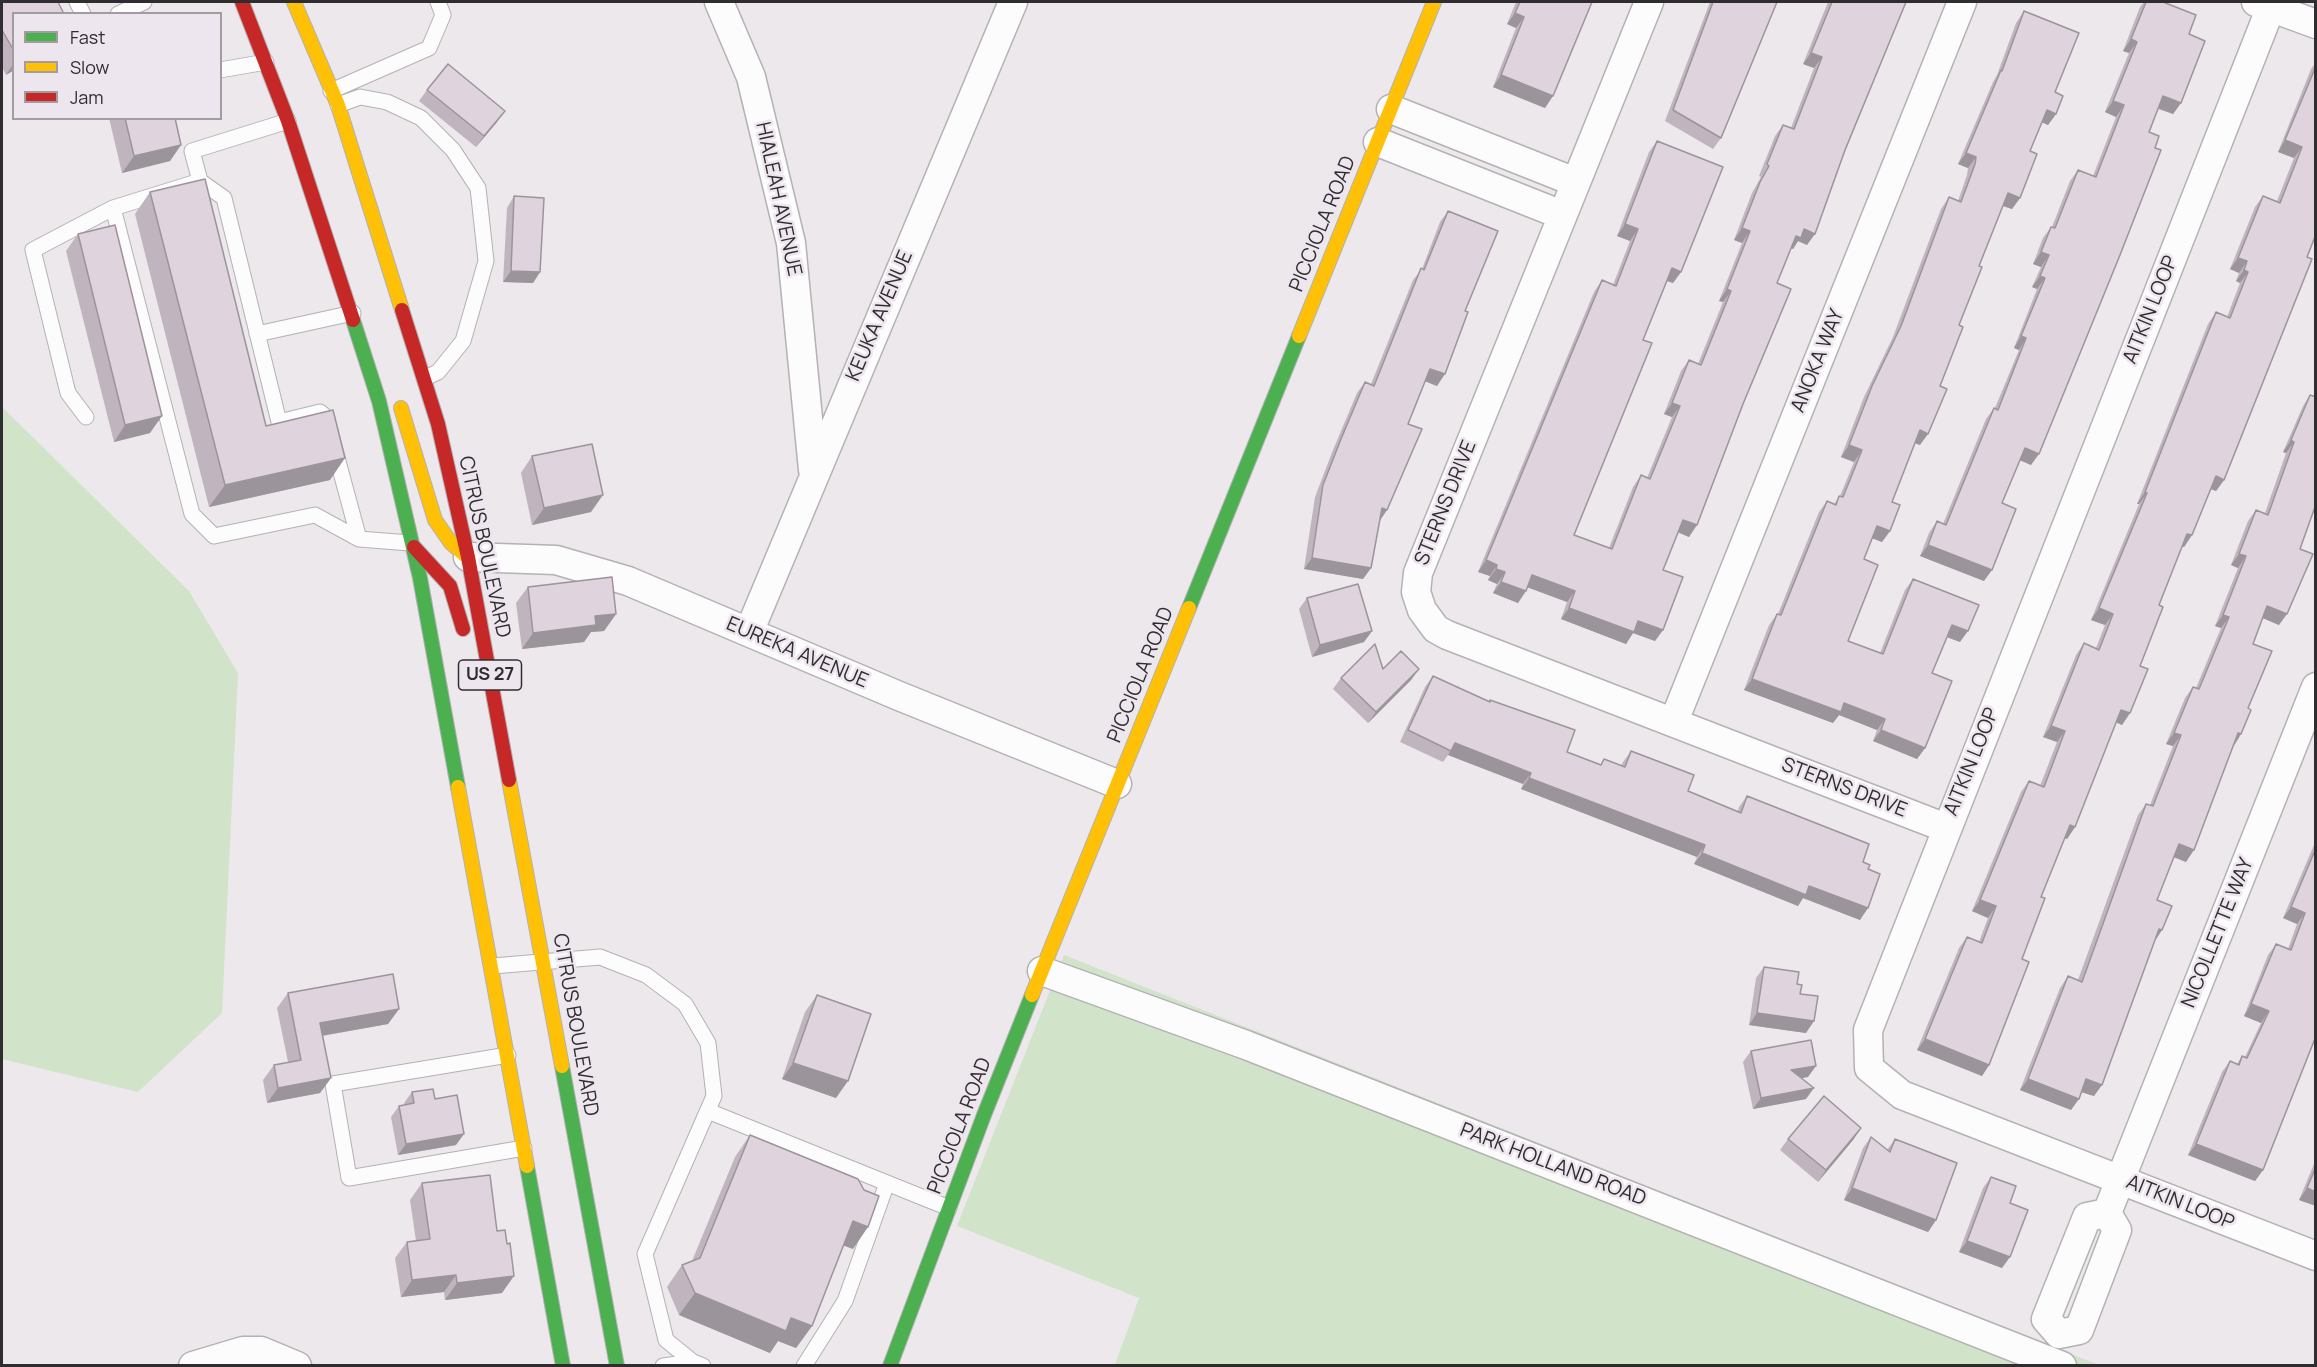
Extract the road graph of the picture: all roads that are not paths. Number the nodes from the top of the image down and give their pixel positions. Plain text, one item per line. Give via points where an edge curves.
1 (144, 2) edge
2 (243, 2) edge
3 (294, 2) edge
4 (438, 2) edge
5 (718, 2) edge
6 (1013, 2) edge
7 (1434, 2) edge
8 (1649, 2) edge
9 (1962, 2) edge
10 (2264, 4) edge
11 (122, 12) edge
12 (2316, 24) edge
13 (266, 62) junction
14 (222, 70) edge
15 (331, 91) junction
16 (338, 105) junction
17 (1391, 109) junction
18 (288, 121) junction
19 (1378, 142) junction
20 (200, 181) junction
21 (1575, 182) junction
22 (113, 208) junction
23 (1562, 215) junction
24 (360, 313) junction
25 (257, 334) junction
26 (425, 378) junction
27 (398, 397) dead end
28 (86, 417) dead end
29 (813, 475) junction
30 (359, 539) junction
31 (410, 543) junction
32 (468, 557) junction
33 (749, 632) junction
34 (466, 645) dead end
35 (2316, 687) edge
36 (1674, 721) junction
37 (491, 763) dead end
38 (1118, 784) junction
39 (1946, 828) junction
40 (524, 856) junction
41 (544, 962) junction
42 (493, 966) junction
43 (1042, 971) junction
44 (508, 1055) junction
45 (708, 1111) junction
46 (524, 1148) junction
47 (2120, 1179) junction
48 (887, 1183) junction
49 (949, 1208) junction
50 (2316, 1256) edge
51 (2055, 1363) edge
52 (698, 1364) edge
53 (193, 1365) edge
54 (297, 1365) edge
55 (563, 1365) edge
56 (617, 1365) edge
57 (663, 1365) edge
58 (804, 1365) edge
59 (890, 1365) edge

1 - 11 lane
2 - 13 main road, US 27
3 - 15 main road, CITRUS BOULEVARD / US 27
4 - 15 lane via 443,15 429,48
5 - 29 street, HIALEAH AVENUE via 751,77 791,243
6 - 29 street, KEUKA AVENUE
7 - 17 main road, PICCIOLA ROAD
8 - 21 street, STERNS DRIVE
9 - 36 street, ANOKA WAY
10 - 12 street
10 - 39 street, AITKIN LOOP
13 - 14 lane
13 - 18 main road, US 27
15 - 16 main road, CITRUS BOULEVARD / US 27
16 - 26 main road, CITRUS BOULEVARD / US 27
16 - 26 lane via 360,97 387,102 421,118 453,150 478,188 486,261 462,341 438,372
17 - 19 main road, PICCIOLA ROAD
17 - 21 street
18 - 20 lane via 192,151
18 - 24 main road, US 27 via 333,254
19 - 23 street
19 - 38 main road, PICCIOLA ROAD
20 - 22 lane
20 - 25 lane via 224,198
21 - 23 street, STERNS DRIVE
22 - 28 lane via 33,250 68,393
22 - 30 lane via 192,514 214,536 315,515
23 - 36 street, STERNS DRIVE via 1418,573 1416,592 1422,610 1447,635
24 - 25 lane
24 - 31 main road, US 27
25 - 30 lane via 279,422 320,412 326,417
26 - 32 main road, CITRUS BOULEVARD / US 27
27 - 32 main road via 435,520 451,543
29 - 33 street, KEUKA AVENUE
30 - 31 lane
31 - 34 main road via 450,586
31 - 42 main road, US 27 via 420,578
32 - 33 street, EUREKA AVENUE via 556,560 628,581
32 - 40 main road, CITRUS BOULEVARD / US 27
33 - 38 street, EUREKA AVENUE
35 - 47 street, NICOLLETTE WAY
36 - 39 street, STERNS DRIVE
37 - 40 main road
38 - 43 main road, PICCIOLA ROAD
39 - 47 street, AITKIN LOOP via 1868,1029 1869,1068 1902,1095
40 - 41 main road, CITRUS BOULEVARD / US 27
41 - 42 lane
41 - 45 lane via 600,957 646,975 685,1004 708,1043 714,1096
41 - 56 main road, CITRUS BOULEVARD / US 27
42 - 44 main road, US 27
43 - 49 main road, PICCIOLA ROAD
43 - 51 street, PARK HOLLAND ROAD via 1246,1045
44 - 46 main road, US 27
44 - 46 lane via 333,1084 348,1178
45 - 48 lane
45 - 52 lane via 645,1254 666,1340
46 - 55 main road, US 27
47 - 50 street, AITKIN LOOP
47 - 51 street, NICOLLETTE WAY via 2107,1213 2117,1230 2079,1330 2059,1334
48 - 49 lane
48 - 58 lane via 845,1301
49 - 59 main road, PICCIOLA ROAD
52 - 57 lane
53 - 54 street via 243,1351 261,1352

